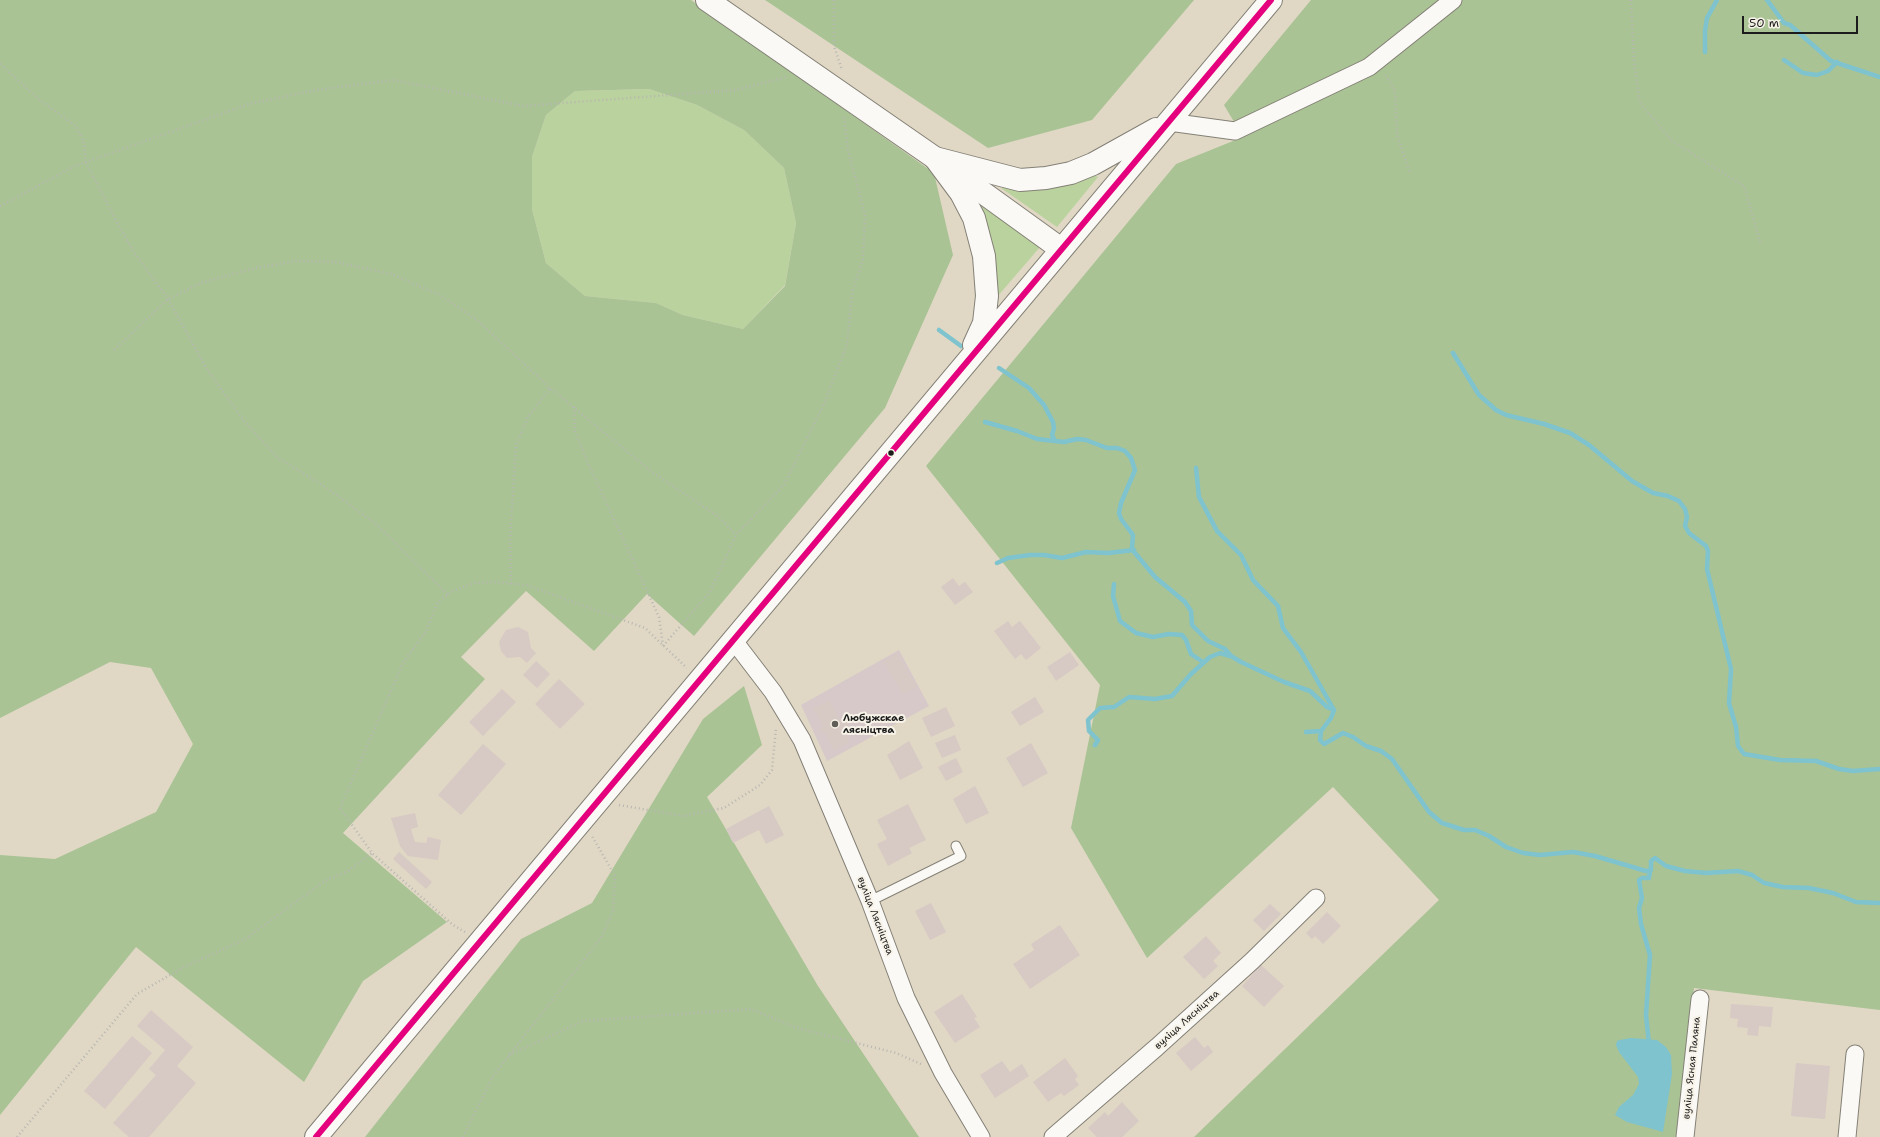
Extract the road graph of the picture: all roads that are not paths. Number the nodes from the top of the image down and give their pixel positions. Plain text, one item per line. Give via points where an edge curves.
1 (707, 0) edge
2 (1272, 0) edge
3 (1453, 0) edge
4 (1169, 122) junction
5 (934, 158) junction
6 (1061, 249) junction
7 (964, 365) junction
8 (734, 641) junction
9 (956, 846) dead end
10 (1316, 898) dead end
11 (870, 901) junction
12 (1700, 999) dead end
13 (1855, 1054) dead end
14 (316, 1137) edge
15 (981, 1137) edge
16 (1053, 1137) edge
17 (1685, 1137) edge
18 (1847, 1137) edge

1 - 5 main road
2 - 4 main road
3 - 4 street via 1369,67 1235,131
4 - 5 main road via 1093,164 1071,173 1046,178 1020,180
4 - 6 main road
5 - 6 main road
5 - 7 main road via 961,193 974,218 984,256 987,296 984,323
6 - 7 main road
7 - 8 main road
8 - 11 street, вуліца Лясніцтва via 773,692 794,725 814,765
8 - 14 main road
9 - 11 lane via 961,856
10 - 16 street, вуліца Лясніцтва via 1247,966
11 - 15 street, вуліца Лясніцтва via 906,998 943,1073
12 - 17 street, вуліца Ясная Паляна
13 - 18 street

